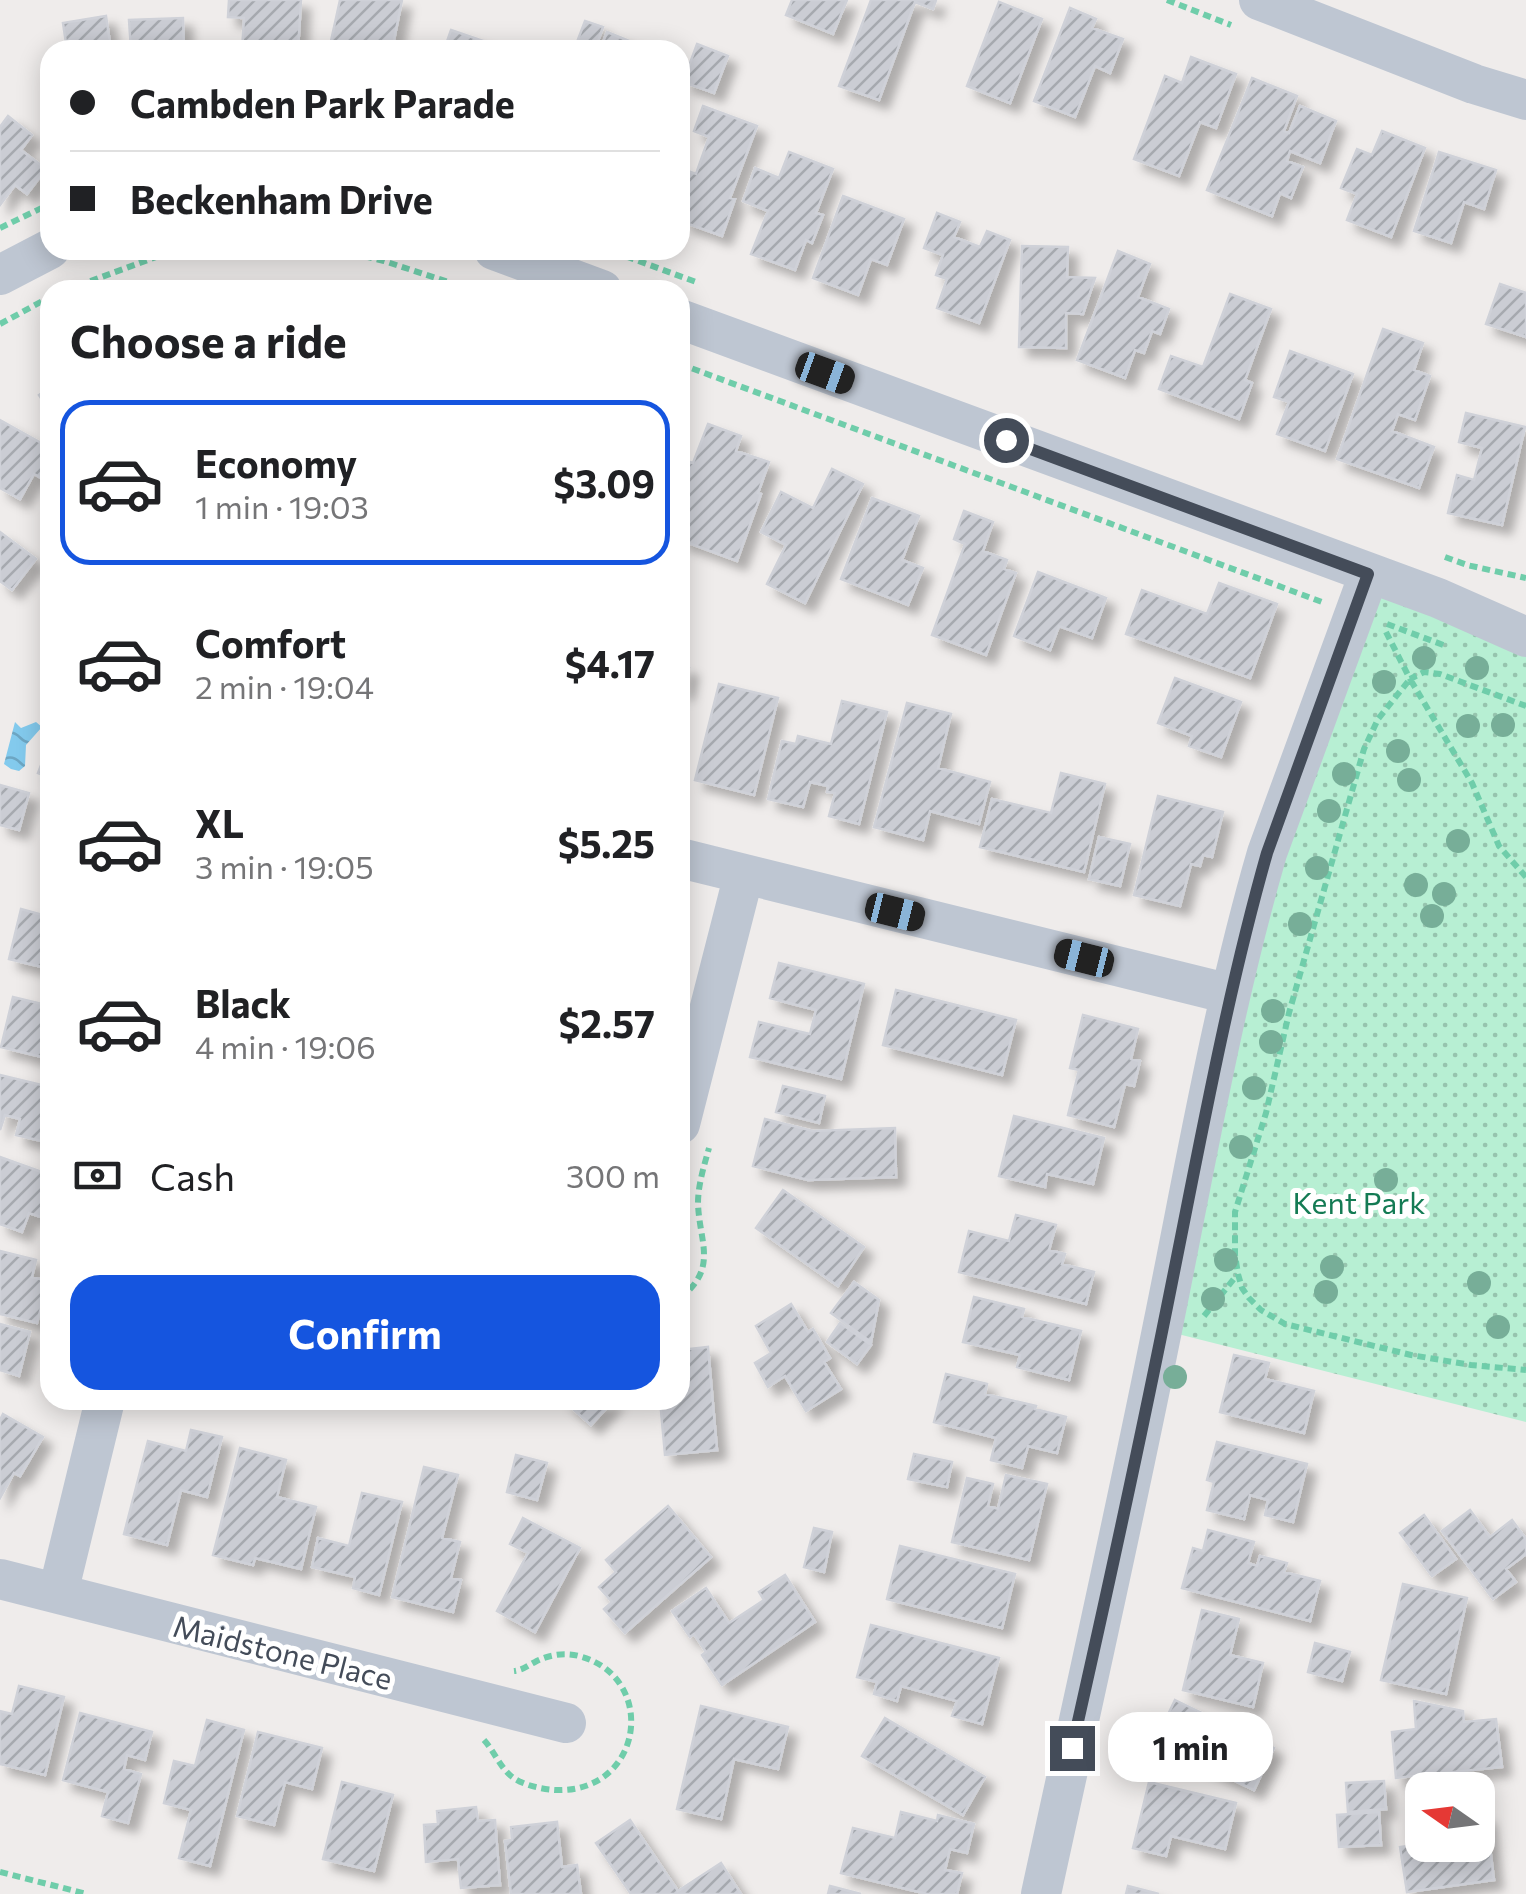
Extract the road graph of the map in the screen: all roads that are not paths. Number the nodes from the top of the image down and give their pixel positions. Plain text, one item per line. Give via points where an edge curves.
1 (1260, 0) edge
2 (1526, 100) edge
3 (40, 253) edge
4 (521, 260) edge
5 (0, 275) edge
6 (575, 280) edge
7 (690, 323) edge
8 (1368, 574) junction
9 (1438, 598) junction
10 (1526, 608) edge
11 (1526, 638) edge
12 (690, 860) edge
13 (744, 874) junction
14 (1230, 994) junction
15 (690, 1085) edge
16 (103, 1410) edge
17 (0, 1579) edge
18 (58, 1593) junction
19 (566, 1724) dead end
20 (1041, 1894) edge

1 - 2 street
3 - 5 street
4 - 6 street
7 - 8 street
8 - 9 street
8 - 14 street via 1267,853
9 - 10 street
9 - 11 street
12 - 13 street
13 - 14 street
13 - 15 street
14 - 20 street
16 - 18 street
17 - 18 street, Maidstone Place
18 - 19 street, Maidstone Place

